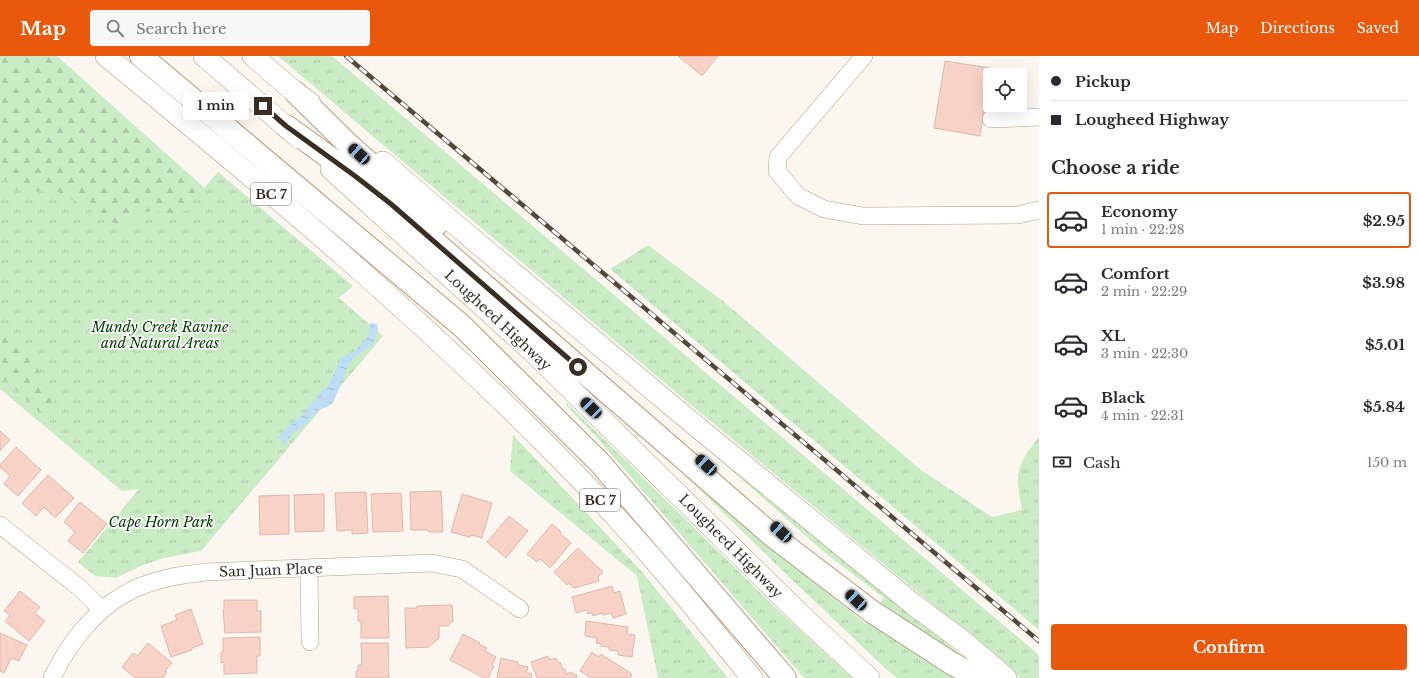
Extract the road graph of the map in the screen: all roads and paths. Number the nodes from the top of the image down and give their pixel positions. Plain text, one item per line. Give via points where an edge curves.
1 (106, 56) edge
2 (141, 56) edge
3 (204, 56) edge
4 (253, 56) edge
5 (864, 56) edge
6 (296, 93) junction
7 (1039, 117) edge
8 (992, 119) dead end
9 (286, 126) junction
10 (1039, 210) edge
11 (0, 525) edge
12 (310, 569) junction
13 (863, 606) junction
14 (520, 609) dead end
15 (102, 610) junction
16 (310, 642) dead end
17 (52, 678) edge
18 (752, 678) edge
19 (785, 678) edge
20 (869, 678) edge
21 (979, 678) edge
22 (1006, 678) edge

1 - 18 main road, BC 7 via 383,290 483,382 625,528
2 - 19 highway via 462,326 600,463
3 - 9 main road, Lougheed Highway
4 - 6 main road
5 - 10 street via 778,157 777,171 798,196 824,209 863,216 1018,215
6 - 13 highway via 368,163
6 - 22 main road via 361,143 684,416
7 - 8 street
9 - 13 highway via 391,204 743,510
9 - 20 main road, Lougheed Highway via 537,356
11 - 15 street via 80,588
12 - 14 street, San Juan Place via 432,563 462,568
12 - 15 street, San Juan Place via 184,574 146,584 123,595
12 - 16 street
13 - 21 highway
15 - 17 street, San Juan Place via 77,638

